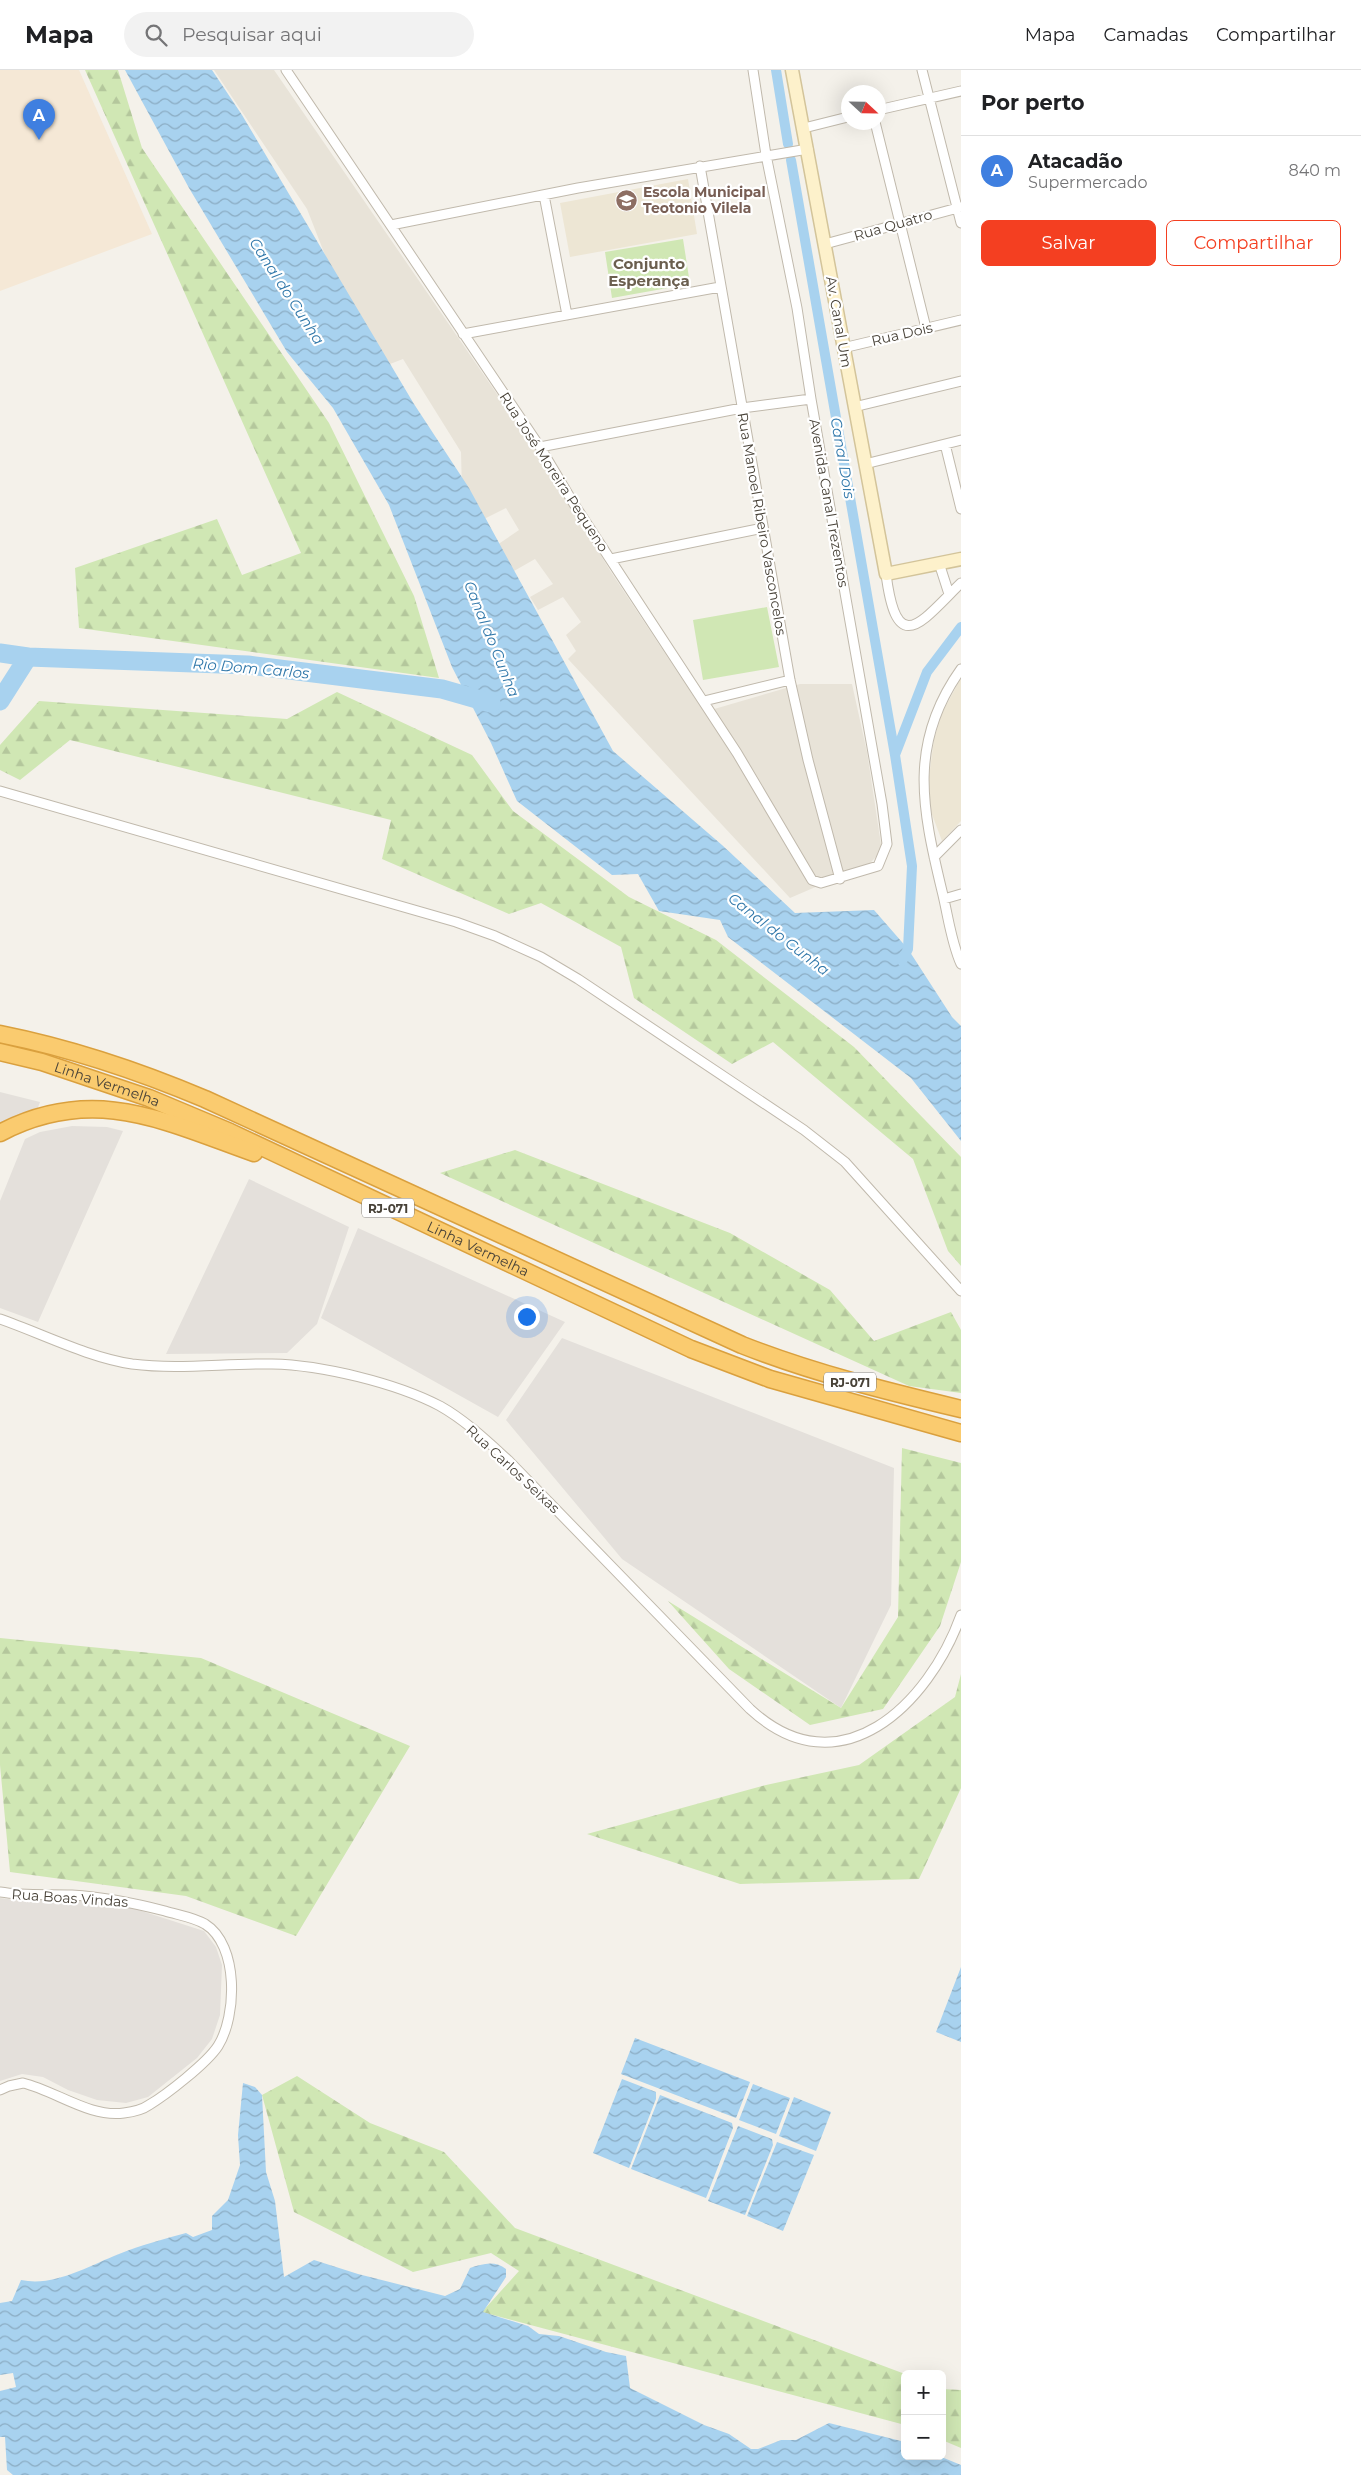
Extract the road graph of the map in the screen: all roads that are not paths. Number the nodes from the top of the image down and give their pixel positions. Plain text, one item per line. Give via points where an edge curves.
1 (286, 70) edge
2 (753, 70) edge
3 (792, 70) edge
4 (922, 70) edge
5 (961, 91) edge
6 (928, 99) junction
7 (886, 108) edge
8 (841, 119) edge
9 (804, 128) junction
10 (877, 130) edge
11 (808, 149) junction
12 (766, 155) junction
13 (700, 166) junction
14 (544, 194) junction
15 (959, 207) edge
16 (900, 223) junction
17 (961, 223) edge
18 (391, 225) junction
19 (825, 244) junction
20 (720, 286) junction
21 (567, 315) junction
22 (961, 320) edge
23 (926, 328) junction
24 (463, 334) junction
25 (843, 348) junction
26 (961, 381) edge
27 (811, 398) junction
28 (742, 408) junction
29 (854, 408) junction
30 (961, 440) edge
31 (945, 444) junction
32 (540, 447) junction
33 (865, 464) junction
34 (961, 509) edge
35 (763, 528) junction
36 (610, 559) junction
37 (961, 559) edge
38 (939, 563) junction
39 (886, 574) junction
40 (961, 583) edge
41 (949, 594) junction
42 (961, 669) edge
43 (790, 680) junction
44 (704, 701) junction
45 (0, 791) edge
46 (961, 830) edge
47 (934, 858) junction
48 (840, 879) junction
49 (812, 880) joint
50 (961, 894) edge
51 (944, 899) junction
52 (958, 949) edge
53 (961, 964) edge
54 (0, 1034) edge
55 (0, 1052) edge
56 (0, 1133) edge
57 (340, 1184) junction
58 (961, 1291) edge
59 (0, 1319) edge
60 (961, 1409) edge
61 (961, 1433) edge
62 (961, 1615) edge
63 (0, 1892) edge
64 (0, 2090) edge

1 - 18 street, Rua José Moreira Pequeno
2 - 12 street, Avenida Canal Trezentos
3 - 9 street, Av. Canal Um
4 - 6 street
5 - 6 street
6 - 7 street
6 - 15 street
8 - 9 street
9 - 11 street, Av. Canal Um
10 - 16 street
11 - 12 street
11 - 19 street, Av. Canal Um
12 - 13 street
12 - 27 street, Avenida Canal Trezentos via 797,308
13 - 14 street
13 - 20 street, Rua Manoel Ribeiro Vasconcelos
14 - 18 street
14 - 21 street
15 - 16 street, Rua Quatro
15 - 17 street
16 - 19 street, Rua Quatro
16 - 23 street
18 - 24 street, Rua José Moreira Pequeno
19 - 25 street, Av. Canal Um
20 - 21 street
20 - 28 street, Rua Manoel Ribeiro Vasconcelos
21 - 24 street
22 - 23 street, Rua Dois
23 - 25 street, Rua Dois
24 - 32 street, Rua José Moreira Pequeno
25 - 29 street, Av. Canal Um
26 - 29 street
27 - 28 street
27 - 48 street, Avenida Canal Trezentos via 887,844 876,868
28 - 32 street
28 - 35 street, Rua Manoel Ribeiro Vasconcelos
29 - 33 street, Av. Canal Um
30 - 31 street
31 - 33 street
31 - 34 street
32 - 36 street, Rua José Moreira Pequeno
33 - 39 street, Av. Canal Um
35 - 36 street
35 - 43 street, Rua Manoel Ribeiro Vasconcelos
36 - 44 street, Rua José Moreira Pequeno
37 - 38 street
38 - 39 street
38 - 41 street
39 - 41 street via 891,608 894,616 905,625 926,618
40 - 41 street
42 - 47 street via 938,706 925,756 923,788
43 - 44 street
43 - 48 street, Rua Manoel Ribeiro Vasconcelos
44 - 49 street, Rua José Moreira Pequeno
45 - 58 street via 456,922 541,957 762,1101 834,1152
46 - 47 street
47 - 51 street
48 - 49 street, Avenida Canal Trezentos via 821,883
50 - 51 street
51 - 52 street
52 - 53 street
54 - 60 highway, Linha Vermelha / RJ-071 via 72,1051 205,1099 742,1345 862,1385
55 - 57 highway, Linha Vermelha / RJ-071 via 42,1062 149,1098
56 - 57 highway via 40,1116 89,1108 133,1112
57 - 61 highway, Linha Vermelha / RJ-071 via 691,1349 770,1379
59 - 62 street, Rua Carlos Seixas via 113,1360 181,1367 274,1364 314,1369 389,1385 441,1406 508,1460 761,1719 785,1733 835,1741 875,1729 906,1704 946,1648
63 - 64 street, Rua Boas Vindas via 131,1902 193,1919 212,1929 220,1940 226,1950 231,1974 228,2020 216,2048 148,2106 110,2115 23,2084

